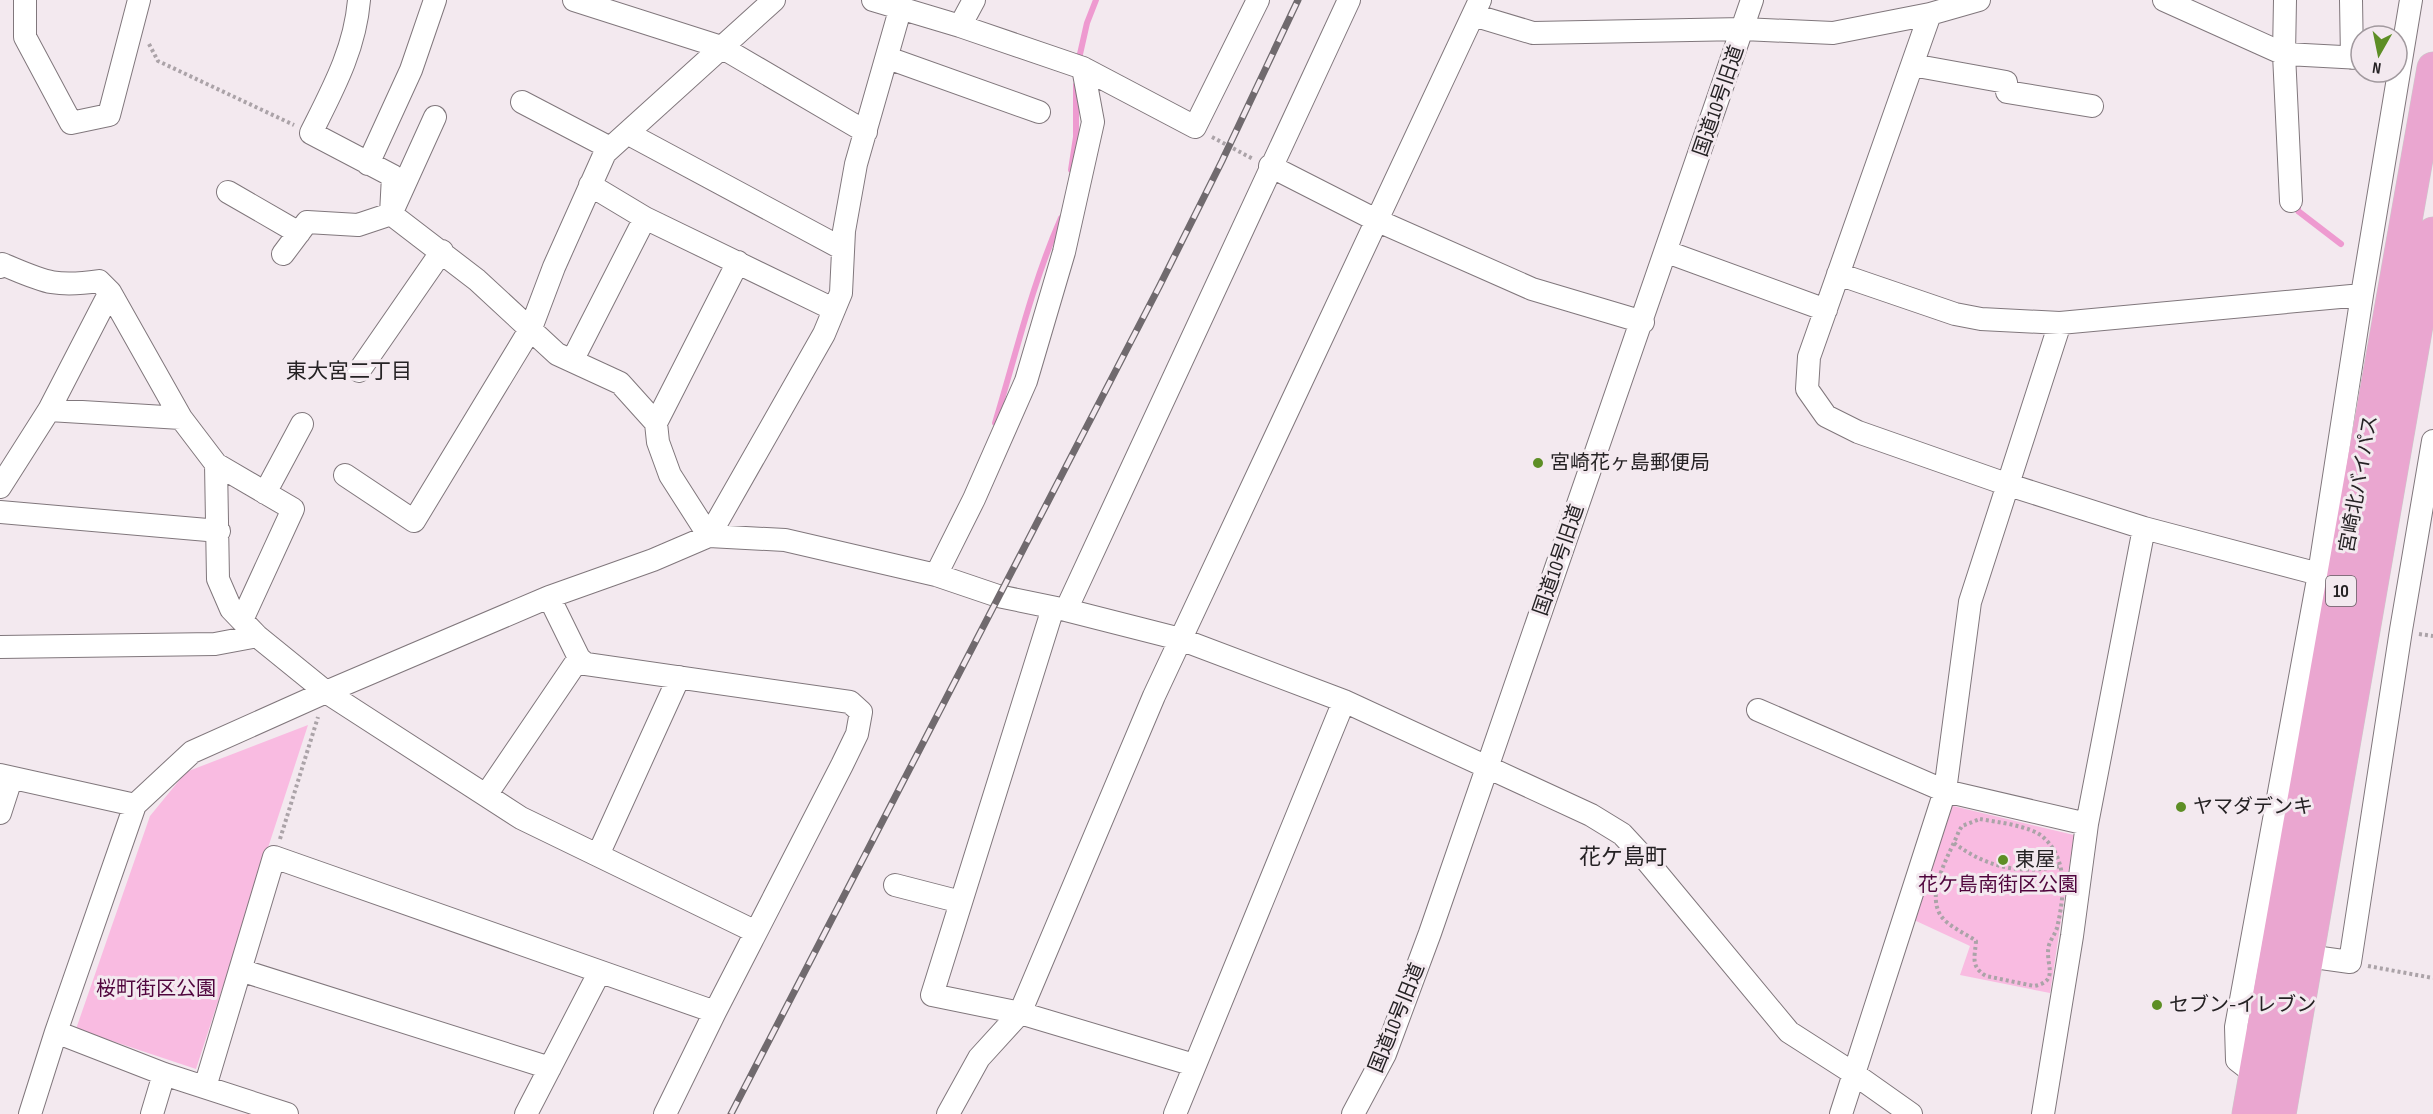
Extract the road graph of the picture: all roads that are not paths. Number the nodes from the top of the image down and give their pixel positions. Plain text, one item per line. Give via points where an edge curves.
1 (25, 0) edge
2 (359, 0) edge
3 (435, 0) edge
4 (574, 0) edge
5 (774, 0) edge
6 (873, 0) edge
7 (974, 0) edge
8 (1258, 0) edge
9 (1349, 0) edge
10 (1752, 0) edge
11 (1978, 0) edge
12 (2164, 0) edge
13 (2285, 0) edge
14 (2351, 0) edge
15 (2411, 0) edge
16 (1476, 8) edge
17 (136, 9) edge
18 (900, 10) junction
19 (1930, 14) junction
20 (2353, 24) edge
21 (2406, 24) edge
22 (960, 26) junction
23 (1743, 29) junction
24 (721, 47) junction
25 (2292, 55) junction
26 (2433, 57) edge
27 (888, 58) junction
28 (2349, 58) edge
29 (2409, 59) edge
30 (1912, 65) junction
31 (1083, 68) junction
32 (2433, 68) edge
33 (2395, 84) edge
34 (522, 102) dead end
35 (2092, 106) dead end
36 (1039, 112) dead end
37 (435, 117) dead end
38 (866, 132) junction
39 (627, 133) junction
40 (610, 148) junction
41 (368, 164) junction
42 (1270, 166) junction
43 (590, 185) junction
44 (228, 192) dead end
45 (2291, 201) dead end
46 (391, 214) junction
47 (645, 218) junction
48 (1376, 220) junction
49 (299, 233) junction
50 (2433, 233) edge
51 (843, 249) junction
52 (442, 251) junction
53 (1667, 252) junction
54 (283, 254) dead end
55 (738, 262) junction
56 (1, 264) edge
57 (1838, 274) junction
58 (110, 292) junction
59 (2362, 295) junction
60 (833, 309) junction
61 (1826, 310) junction
62 (1643, 322) junction
63 (2060, 323) junction
64 (531, 328) junction
65 (572, 362) junction
66 (359, 371) dead end
67 (49, 410) junction
68 (182, 418) junction
69 (656, 423) junction
70 (302, 424) dead end
71 (2433, 441) edge
72 (216, 464) junction
73 (345, 475) dead end
74 (2009, 485) junction
75 (0, 487) edge
76 (265, 493) junction
77 (0, 512) edge
78 (2144, 528) junction
79 (219, 531) junction
80 (709, 536) junction
81 (2319, 574) junction
82 (936, 575) junction
83 (549, 597) junction
84 (1059, 609) junction
85 (249, 628) junction
86 (1180, 639) junction
87 (0, 647) edge
88 (579, 658) junction
89 (679, 677) junction
90 (326, 692) junction
91 (1344, 701) junction
92 (1758, 710) dead end
93 (1487, 766) junction
94 (6, 777) edge
95 (1945, 791) junction
96 (486, 795) junction
97 (135, 805) junction
98 (0, 813) edge
99 (2087, 824) junction
100 (598, 855) junction
101 (895, 885) dead end
102 (961, 902) junction
103 (756, 932) junction
104 (2307, 956) junction
105 (240, 970) junction
106 (599, 973) junction
107 (715, 1012) junction
108 (1020, 1013) junction
109 (56, 1032) junction
110 (1194, 1065) junction
111 (550, 1068) junction
112 (1852, 1072) junction
113 (164, 1074) junction
114 (2255, 1074) junction
115 (205, 1087) junction
116 (30, 1114) edge
117 (152, 1114) edge
118 (287, 1114) edge
119 (526, 1114) edge
120 (665, 1114) edge
121 (948, 1114) edge
122 (1175, 1114) edge
123 (1353, 1114) edge
124 (1841, 1114) edge
125 (1911, 1114) edge
126 (2043, 1114) edge
127 (2248, 1114) edge
128 (2280, 1114) edge

1 - 17 street via 25,37 71,123 109,115
2 - 41 street via 357,25 344,65 311,133
3 - 41 street via 411,70
4 - 24 street
5 - 24 street
6 - 18 street
7 - 22 street
8 - 31 street via 1195,127
9 - 42 street
10 - 23 street, 国道10号旧道
11 - 19 street
12 - 25 street
13 - 25 street
14 - 20 street
15 - 21 street
16 - 23 street via 1533,33
16 - 48 street
18 - 22 street
18 - 27 street
19 - 23 street via 1833,33
19 - 30 street
22 - 31 street
23 - 53 street, 国道10号旧道
24 - 38 street
24 - 39 street
25 - 28 street
25 - 45 street
26 - 29 street
27 - 36 street
27 - 38 street
30 - 35 street via 2006,81 2007,92
30 - 57 street
31 - 82 street via 1093,122 1064,252 1026,381
32 - 114 highway, 宮崎北バイパス / 10
33 - 59 street
34 - 40 street
37 - 46 street
38 - 51 street via 856,164
39 - 40 street
39 - 51 street
40 - 43 street
41 - 46 street via 393,176
42 - 48 street
42 - 84 street
43 - 47 street
43 - 64 street
44 - 49 street
46 - 49 street via 358,225 308,222
46 - 52 street
47 - 55 street
47 - 65 street
48 - 62 street via 1532,289
48 - 86 street
49 - 54 street
50 - 104 highway, 宮崎北バイパス / 10
51 - 60 street via 841,293
52 - 64 street
52 - 66 street
53 - 61 street
53 - 62 street, 国道10号旧道
55 - 60 street
55 - 69 street
56 - 58 street via 53,284 99,281
57 - 61 street
57 - 63 street via 1955,314
58 - 67 street
58 - 68 street
59 - 63 street
59 - 81 street
60 - 80 street via 824,334
61 - 74 street via 1809,357 1807,389 1826,416 1858,432
62 - 93 street, 国道10号旧道
63 - 74 street
64 - 65 street via 557,354
64 - 73 street via 414,521
65 - 69 street via 620,383
67 - 68 street
67 - 75 street
68 - 72 street
69 - 80 street via 658,442 670,475
70 - 76 street
71 - 104 street via 2350,962
72 - 76 street
72 - 79 street
74 - 78 street
74 - 95 street via 1971,602
76 - 85 street via 293,509
77 - 79 street
78 - 81 street
78 - 99 street
79 - 85 street via 218,579 231,609
80 - 82 street via 785,540
80 - 83 street
81 - 114 street via 2236,1026 2236,1060
82 - 84 street via 998,596
83 - 88 street
83 - 90 street
84 - 86 street
84 - 102 street
85 - 87 street via 215,644
85 - 90 street
86 - 91 street
86 - 108 street
88 - 89 street via 586,664
88 - 96 street
89 - 100 street
89 - 103 street via 850,702 861,712 857,734
90 - 96 street
90 - 97 street via 192,752
91 - 93 street
91 - 110 street
92 - 95 street
93 - 112 street via 1591,814 1622,834 1789,1032
93 - 123 street, 国道10号旧道 via 1385,1054
94 - 97 street
94 - 98 street
95 - 99 street
95 - 112 street
96 - 100 street via 521,818
97 - 109 street
99 - 126 street
100 - 103 street
101 - 102 street
102 - 108 street via 932,995
103 - 107 street
104 - 128 highway, 宮崎北バイパス / 10
105 - 106 street via 274,857
105 - 111 street
105 - 115 street
106 - 107 street
106 - 111 street
107 - 120 street
108 - 110 street
108 - 121 street via 979,1058
109 - 113 street
109 - 116 street
110 - 122 street
111 - 119 street
112 - 124 street
112 - 125 street
113 - 115 street
113 - 117 street
114 - 127 highway, 宮崎北バイパス / 10
115 - 118 street

